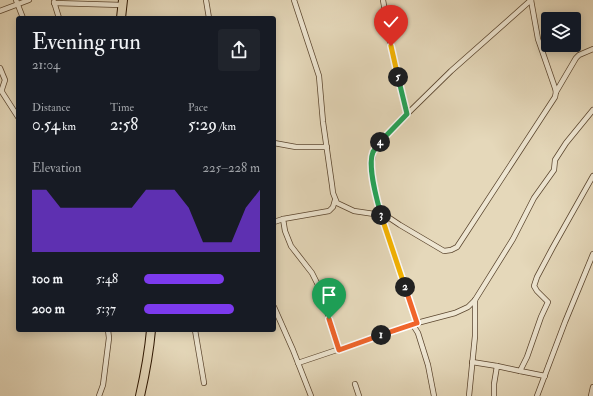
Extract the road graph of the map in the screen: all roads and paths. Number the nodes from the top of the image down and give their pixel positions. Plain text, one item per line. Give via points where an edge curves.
1 (28, 0) edge
2 (206, 0) edge
3 (294, 0) edge
4 (383, 0) edge
5 (531, 0) edge
6 (54, 1) edge
7 (17, 2) edge
8 (122, 2) edge
9 (0, 11) edge
10 (21, 16) edge
11 (58, 16) edge
12 (122, 16) edge
13 (209, 16) edge
14 (593, 49) edge
15 (0, 68) edge
16 (556, 92) junction
17 (593, 110) edge
18 (16, 114) edge
19 (407, 114) junction
20 (276, 143) edge
21 (327, 147) junction
22 (593, 176) edge
23 (335, 200) junction
24 (381, 215) junction
25 (283, 219) junction
26 (276, 221) edge
27 (593, 254) edge
28 (475, 300) junction
29 (276, 312) edge
30 (415, 324) junction
31 (108, 332) edge
32 (151, 332) edge
33 (195, 332) edge
34 (339, 350) junction
35 (472, 362) junction
36 (298, 363) junction
37 (497, 366) junction
38 (520, 371) junction
39 (545, 376) junction
40 (204, 382) dead end
41 (355, 384) dead end
42 (593, 387) edge
43 (99, 396) edge
44 (140, 396) edge
45 (311, 396) edge
46 (359, 396) edge
47 (434, 396) edge
48 (469, 396) edge
49 (494, 396) edge
50 (537, 396) edge
51 (591, 396) edge

1 - 7 street
2 - 13 street
3 - 21 street via 319,76
4 - 19 street
5 - 16 street via 538,39
5 - 19 street
6 - 8 street
6 - 11 street
7 - 9 street
7 - 10 street
8 - 12 highway
14 - 16 street via 576,58
15 - 18 street via 5,80 2,92
16 - 24 street via 457,247 444,251 386,215
17 - 28 street via 555,160 554,170 534,198 513,239
19 - 24 street via 379,143 373,154 372,170
20 - 21 street via 296,147
21 - 23 street
22 - 38 street via 537,277 534,286 536,291 548,302 528,357
23 - 24 street via 354,212
23 - 25 street via 329,211
24 - 30 street
25 - 26 street
25 - 34 street via 291,246 312,273 320,289
27 - 39 street
28 - 30 street via 468,307 455,313
28 - 35 street
29 - 36 street
30 - 34 street
30 - 47 street via 428,365
31 - 43 street
32 - 44 highway
33 - 40 street
34 - 36 street
35 - 37 street
35 - 48 street
36 - 45 street
37 - 38 street
37 - 49 street
38 - 39 street
39 - 50 street
41 - 46 street
42 - 51 street

